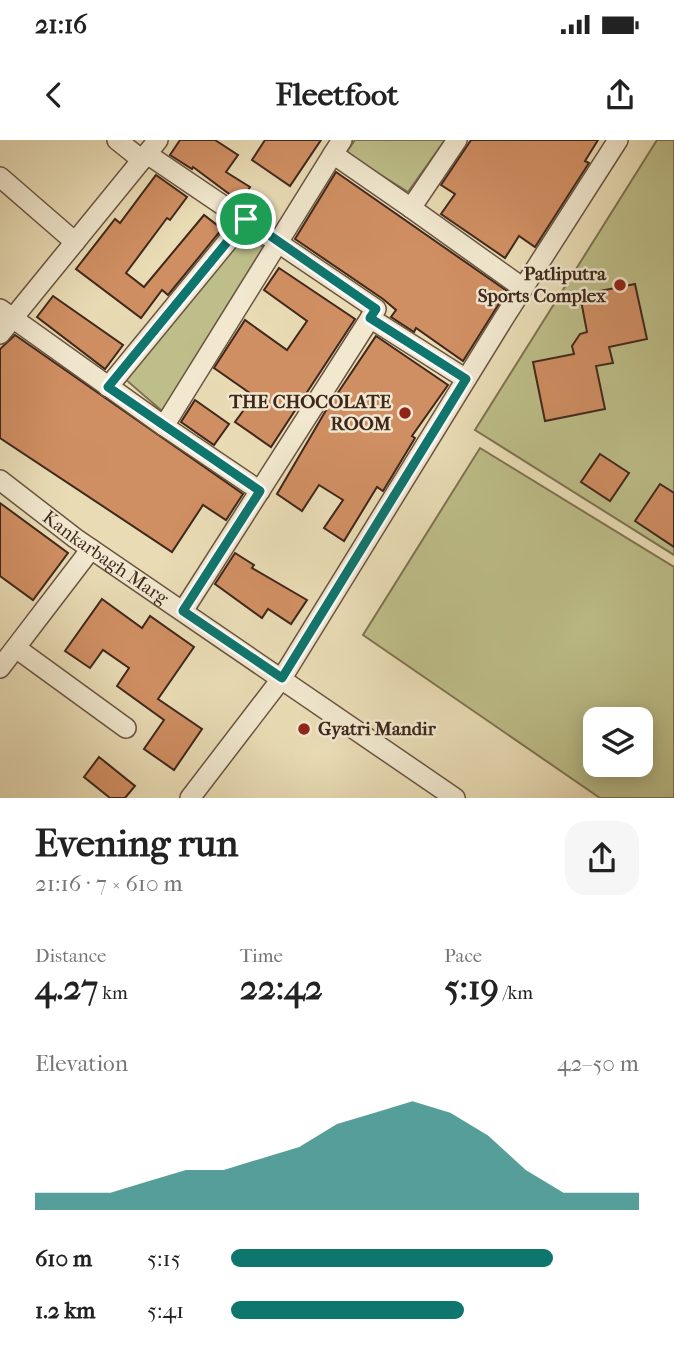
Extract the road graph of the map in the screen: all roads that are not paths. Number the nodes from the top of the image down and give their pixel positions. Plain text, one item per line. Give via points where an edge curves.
1 (117, 140) edge
2 (457, 140) edge
3 (618, 140) edge
4 (338, 147) edge
5 (149, 151) edge
6 (0, 177) edge
7 (411, 208) junction
8 (246, 219) junction
9 (279, 240) junction
10 (75, 242) junction
11 (523, 288) junction
12 (370, 318) junction
13 (4, 321) edge
14 (466, 379) junction
15 (108, 387) junction
16 (164, 426) junction
17 (0, 480) edge
18 (260, 491) junction
19 (91, 549) junction
20 (183, 611) junction
21 (16, 648) junction
22 (0, 668) edge
23 (282, 678) junction
24 (127, 728) dead end
25 (447, 796) edge
26 (190, 798) edge

1 - 5 street
2 - 7 street
3 - 11 street
4 - 7 street
4 - 9 street
5 - 8 street
5 - 10 street
6 - 10 street
7 - 11 street
8 - 9 street
8 - 15 street
9 - 12 street via 376,309
9 - 16 street
10 - 13 street
11 - 14 street
12 - 14 street
12 - 18 street
13 - 15 street
14 - 23 street
15 - 16 street
16 - 18 street
17 - 19 street, Kankarbagh Marg
18 - 20 street
19 - 20 street, Kankarbagh Marg
19 - 21 street
20 - 23 street, Kankarbagh Marg
21 - 22 street
21 - 24 street
23 - 25 street, Kankarbagh Marg
23 - 26 street

